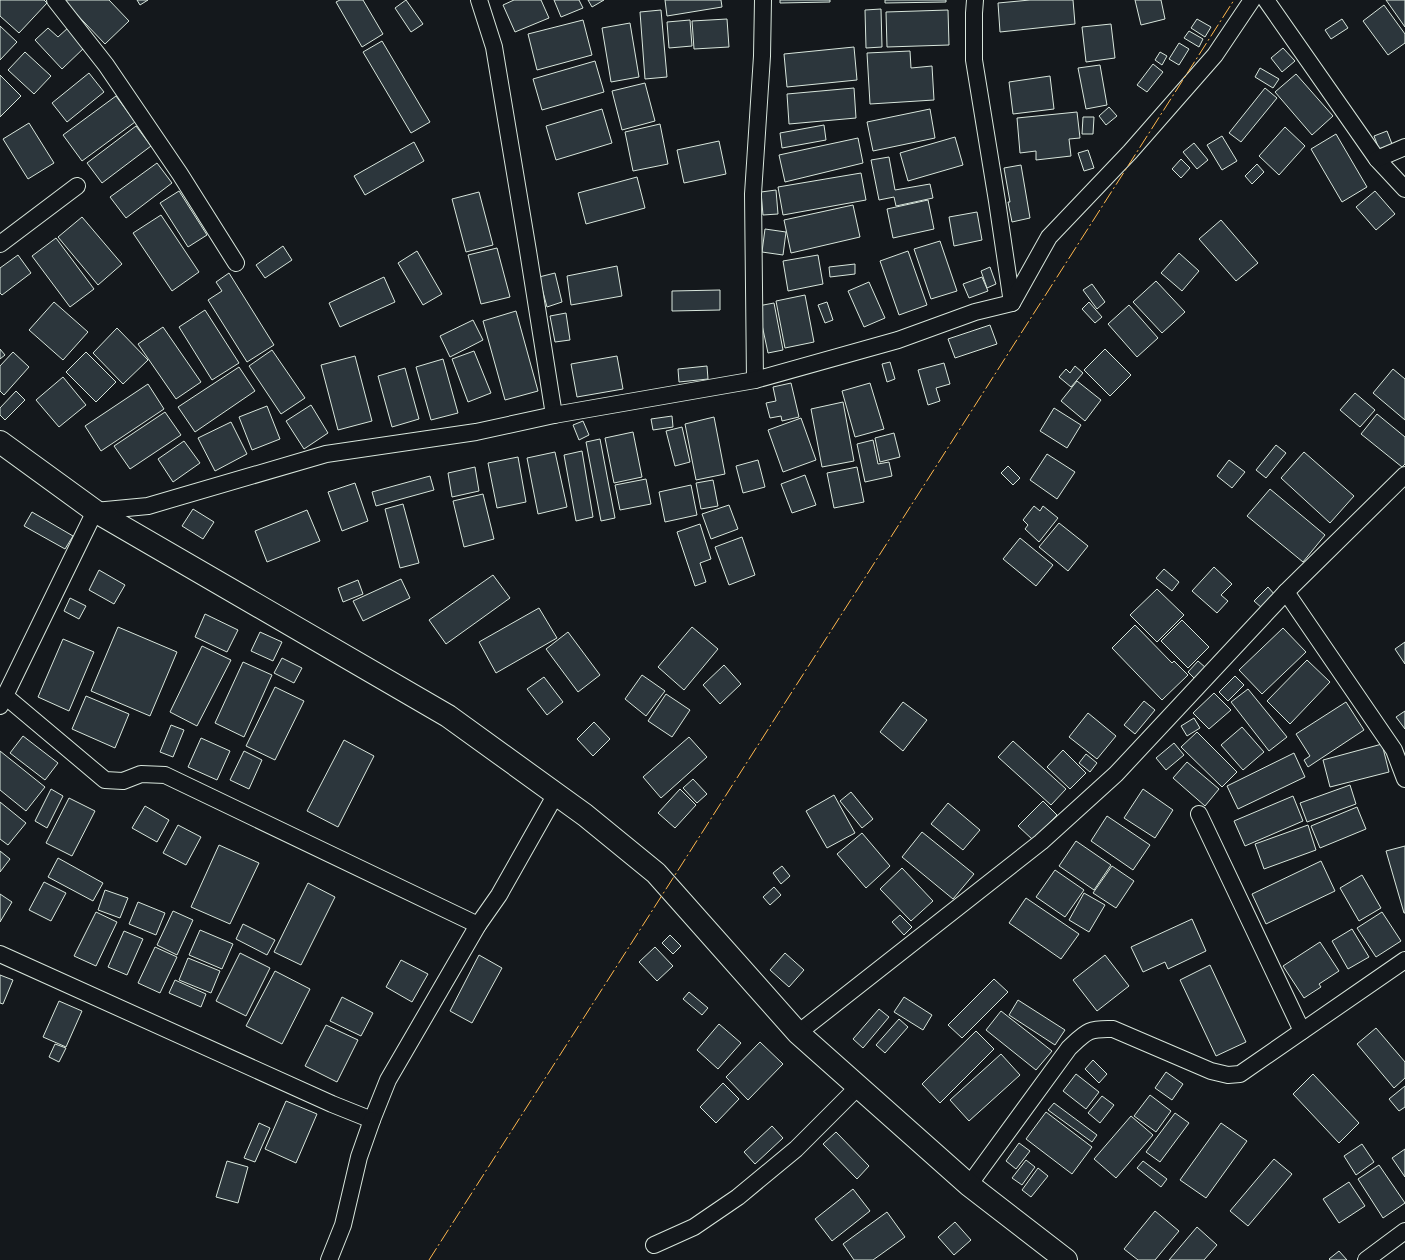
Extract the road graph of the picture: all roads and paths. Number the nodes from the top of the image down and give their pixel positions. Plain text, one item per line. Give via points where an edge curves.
1 (55, 0) edge
2 (479, 0) edge
3 (763, 0) edge
4 (976, 0) edge
5 (1266, 0) edge
6 (1248, 2) edge
7 (1405, 147) edge
8 (1377, 159) junction
9 (76, 186) dead end
10 (1405, 189) edge
11 (0, 244) edge
12 (236, 263) dead end
13 (1012, 303) junction
14 (755, 380) junction
15 (554, 414) junction
16 (0, 442) edge
17 (1405, 475) edge
18 (96, 511) junction
19 (1286, 592) junction
20 (3, 701) edge
21 (1400, 746) edge
22 (1405, 779) edge
23 (556, 794) junction
24 (1199, 814) dead end
25 (478, 925) junction
26 (0, 954) edge
27 (1405, 960) edge
28 (1302, 1031) junction
29 (798, 1033) junction
30 (858, 1087) junction
31 (372, 1120) junction
32 (969, 1185) junction
33 (1405, 1231) edge
34 (654, 1245) dead end
35 (329, 1260) edge
36 (1066, 1260) edge
37 (1366, 1260) edge

1 - 12 street via 106,65 180,174
2 - 15 street via 494,48
3 - 14 street via 753,194
4 - 13 street via 974,60
5 - 8 street
6 - 13 street via 1215,55 1130,152 1048,237
7 - 8 street
8 - 10 street
9 - 11 street
13 - 14 street via 975,312 898,340
14 - 15 street
15 - 18 street via 476,432 326,454 148,506
16 - 18 main road
17 - 19 street
18 - 20 street
18 - 23 main road via 448,716
19 - 21 street
19 - 29 street via 1099,790 1041,842
20 - 25 street via 105,780 123,781 141,774 165,775
21 - 22 street
23 - 25 street via 499,895
23 - 29 main road via 656,873
24 - 28 street
25 - 31 street via 388,1080
26 - 31 street
27 - 28 street
28 - 32 street via 1240,1074 1228,1075 1211,1071 1113,1029 1087,1031 1069,1048
29 - 30 main road
30 - 32 main road
30 - 34 street via 796,1149 738,1198 694,1227
31 - 35 street via 359,1157 343,1226
32 - 36 main road
33 - 37 street

